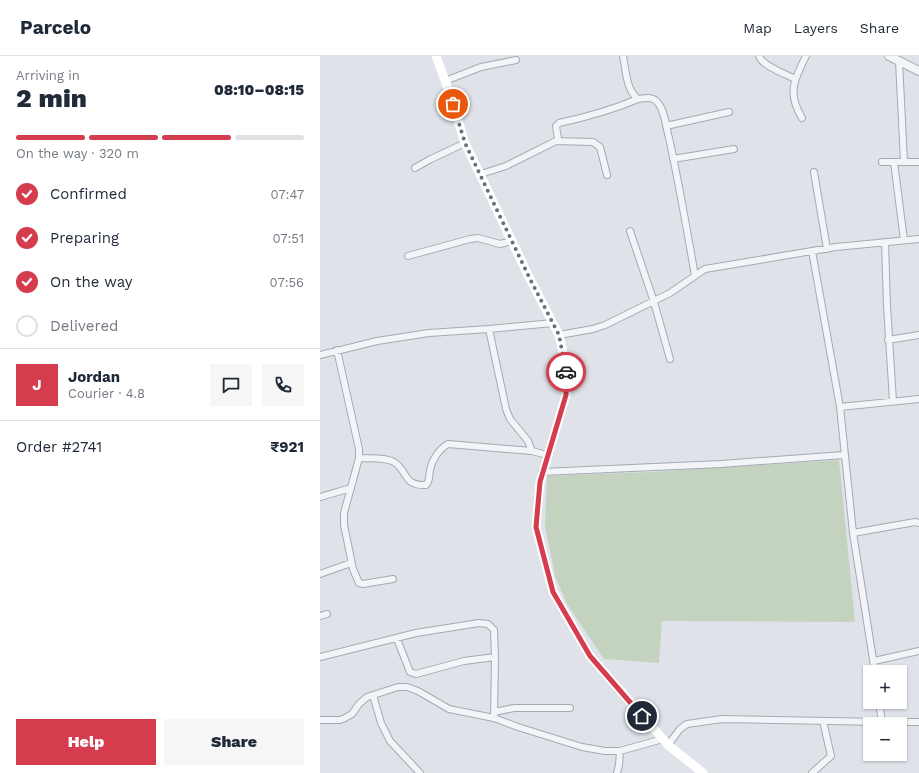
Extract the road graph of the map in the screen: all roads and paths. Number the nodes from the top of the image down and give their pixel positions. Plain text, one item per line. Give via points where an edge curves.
1 (436, 56) edge
2 (623, 56) edge
3 (759, 56) edge
4 (806, 56) edge
5 (889, 56) edge
6 (516, 60) dead end
7 (899, 61) junction
8 (919, 71) edge
9 (795, 79) junction
10 (445, 81) junction
11 (638, 99) junction
12 (729, 112) dead end
13 (802, 118) dead end
14 (666, 126) junction
15 (556, 141) junction
16 (465, 143) junction
17 (734, 149) dead end
18 (674, 159) junction
19 (882, 162) dead end
20 (894, 162) junction
21 (904, 162) junction
22 (919, 162) edge
23 (415, 168) dead end
24 (814, 172) dead end
25 (480, 174) junction
26 (607, 175) dead end
27 (630, 231) dead end
28 (919, 239) edge
29 (904, 240) junction
30 (512, 241) junction
31 (885, 242) junction
32 (827, 249) junction
33 (812, 251) junction
34 (408, 256) dead end
35 (695, 276) junction
36 (654, 302) junction
37 (553, 323) junction
38 (489, 329) junction
39 (559, 335) junction
40 (919, 335) edge
41 (888, 340) junction
42 (336, 350) junction
43 (320, 355) edge
44 (670, 359) dead end
45 (919, 399) edge
46 (893, 401) junction
47 (840, 407) junction
48 (532, 451) junction
49 (547, 455) junction
50 (844, 455) junction
51 (359, 458) junction
52 (542, 472) junction
53 (351, 488) junction
54 (320, 497) edge
55 (919, 523) edge
56 (853, 533) junction
57 (352, 563) junction
58 (320, 574) edge
59 (393, 579) dead end
60 (327, 614) dead end
61 (320, 616) edge
62 (397, 639) junction
63 (919, 651) edge
64 (320, 657) edge
65 (495, 657) junction
66 (874, 661) junction
67 (875, 665) edge
68 (373, 695) junction
69 (570, 708) dead end
70 (494, 715) junction
71 (320, 720) edge
72 (823, 721) junction
73 (863, 722) edge
74 (907, 722) edge
75 (919, 722) edge
76 (665, 742) junction
77 (620, 751) junction
78 (699, 772) edge
79 (420, 773) edge
80 (617, 773) edge
81 (812, 773) edge

1 - 10 main road
2 - 11 street via 630,88
3 - 9 street via 766,64
4 - 9 street
5 - 7 street
6 - 10 street via 481,68
7 - 8 street
7 - 21 street
9 - 13 street via 793,92 797,110
10 - 16 main road
11 - 14 street via 655,99
11 - 15 street via 590,117 559,123 556,126
12 - 14 street
14 - 18 street
15 - 25 street via 506,166
15 - 26 street via 597,144
16 - 23 street
16 - 25 main road
17 - 18 street
18 - 35 street
19 - 20 street
20 - 21 street
20 - 29 street
21 - 22 street
24 - 32 street
25 - 30 main road
27 - 36 street
28 - 29 street
29 - 31 street
30 - 34 street via 500,244 478,238
30 - 37 main road
31 - 32 street
31 - 41 street
32 - 33 street
33 - 35 street via 705,269
33 - 47 street
35 - 36 street
36 - 39 street via 605,325
36 - 44 street
37 - 38 street
37 - 39 main road
38 - 42 street via 429,333
38 - 48 street via 506,409
39 - 49 main road via 566,372 566,395
40 - 41 street
41 - 46 street
42 - 43 street
42 - 51 street
45 - 46 street
46 - 47 street
47 - 50 street
48 - 49 street
48 - 51 street via 448,444 432,463 428,483 421,486 407,480 395,462
49 - 52 main road
50 - 52 street via 721,464
50 - 56 street
51 - 53 street
52 - 76 main road via 536,527 553,592 590,656
53 - 54 street
53 - 57 street via 344,514 344,525
55 - 56 street
56 - 66 street
57 - 58 street
57 - 59 street via 360,583
60 - 61 street
62 - 64 street
62 - 65 street via 410,672 416,674 464,661
62 - 65 street via 416,633 488,624 494,630
63 - 66 street
65 - 70 street
66 - 67 street
68 - 70 street via 398,687 408,687 449,709
68 - 71 street via 367,697 345,718
68 - 79 street via 381,723 390,741
69 - 70 street via 514,708
70 - 77 street via 518,727 582,747
72 - 73 street
72 - 76 street via 722,719 698,722 680,728
72 - 81 street via 831,756
74 - 75 street
76 - 77 street
76 - 78 main road
77 - 80 street

